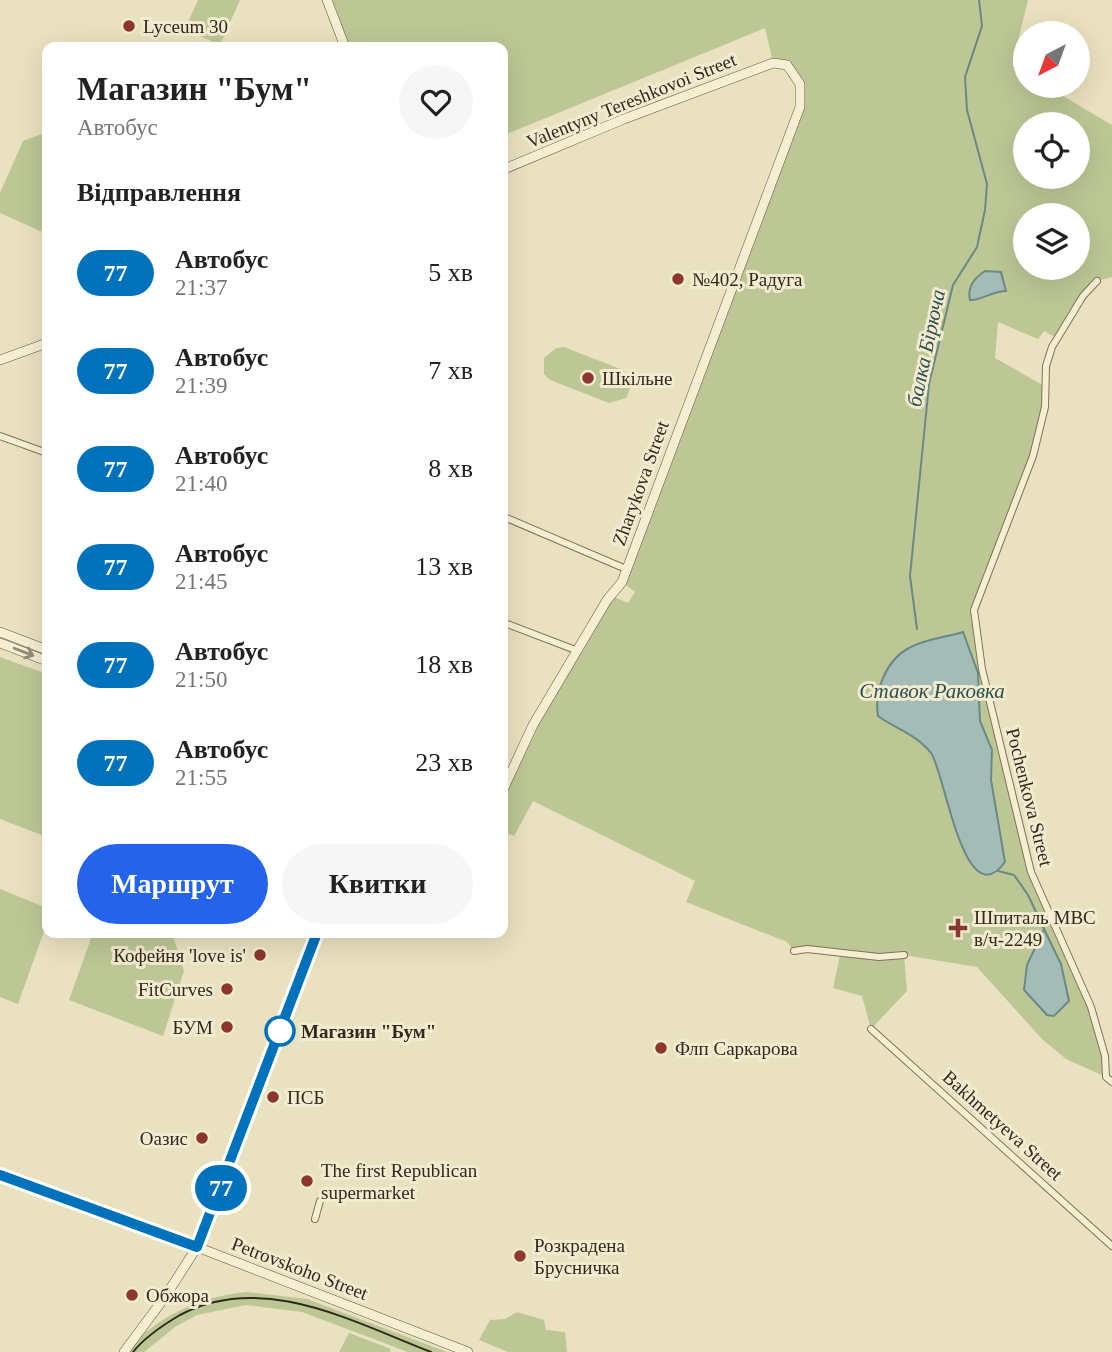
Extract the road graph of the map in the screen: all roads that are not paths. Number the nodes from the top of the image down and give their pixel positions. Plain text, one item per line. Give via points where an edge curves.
1 (327, 0) edge
2 (343, 42) edge
3 (773, 63) joint
4 (508, 167) edge
5 (1097, 281) dead end
6 (42, 345) edge
7 (0, 360) edge
8 (0, 436) edge
9 (42, 451) edge
10 (508, 519) edge
11 (626, 569) junction
12 (508, 624) edge
13 (0, 632) edge
14 (0, 643) edge
15 (42, 648) edge
16 (578, 651) junction
17 (42, 659) edge
18 (508, 779) edge
19 (315, 938) edge
20 (794, 951) dead end
21 (904, 955) dead end
22 (871, 1029) dead end
23 (1112, 1082) edge
24 (0, 1175) edge
25 (320, 1200) dead end
26 (315, 1219) dead end
27 (1112, 1246) edge
28 (197, 1247) junction
29 (124, 1352) edge
30 (468, 1352) edge

1 - 2 street
3 - 4 street, Valentyny Tereshkovoi Street
3 - 11 street, Zharykova Street via 787,65 800,83 800,107
5 - 23 street, Pochenkova Street via 1052,348 1033,456 974,610 982,668 1031,872 1091,1007
6 - 7 street
8 - 9 street
10 - 11 street
11 - 16 street, Zharykova Street
12 - 16 street
13 - 15 street
14 -> 17 street
16 - 18 street, Zharykova Street via 533,725
19 - 28 street
20 - 21 street
22 - 27 street, Bakhmetyeva Street
24 - 28 street, Petrovskoho Street
25 - 26 street
28 - 29 street
28 - 30 street, Petrovskoho Street

